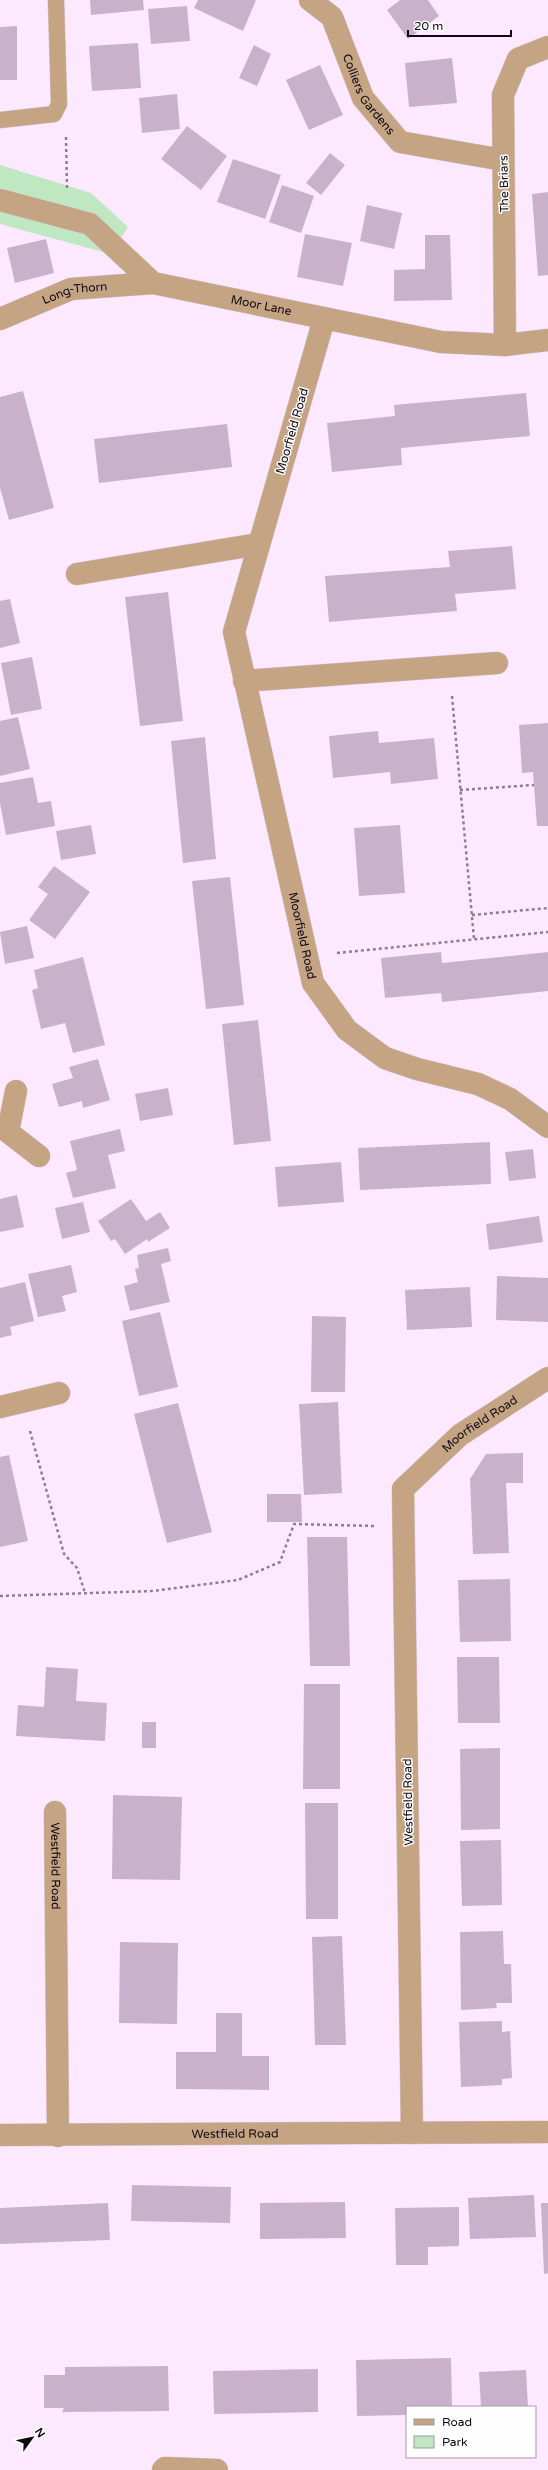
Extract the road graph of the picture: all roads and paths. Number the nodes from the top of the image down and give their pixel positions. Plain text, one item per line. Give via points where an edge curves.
1 (56, 0) edge
2 (310, 0) edge
3 (548, 47) edge
4 (54, 114) junction
5 (0, 120) edge
6 (503, 160) junction
7 (0, 200) edge
8 (67, 218) junction
9 (153, 283) junction
10 (0, 319) edge
11 (324, 319) junction
12 (548, 340) edge
13 (505, 344) junction
14 (259, 544) junction
15 (78, 574) dead end
16 (497, 663) dead end
17 (449, 665) junction
18 (244, 681) junction
19 (534, 784) dead end
20 (460, 790) junction
21 (548, 908) edge
22 (472, 915) junction
23 (548, 932) edge
24 (474, 939) junction
25 (306, 956) junction
26 (16, 1091) dead end
27 (548, 1127) edge
28 (4, 1133) edge
29 (39, 1156) dead end
30 (548, 1378) edge
31 (59, 1393) dead end
32 (21, 1402) junction
33 (0, 1407) edge
34 (416, 1476) joint
35 (404, 1527) junction
36 (85, 1593) junction
37 (0, 1596) edge
38 (55, 1812) dead end
39 (548, 2132) edge
40 (412, 2133) junction
41 (0, 2135) edge
42 (58, 2136) junction
43 (163, 2470) edge
44 (217, 2470) edge

1 - 4 lane via 59,104
2 - 6 street, Colliers Gardens via 332,17 363,98 400,142
3 - 6 street, The Briars via 518,59 503,94
4 - 5 lane
4 - 8 path via 66,133
6 - 13 street, The Briars
7 - 8 street
8 - 9 street via 90,224
9 - 10 street, Long-Thorn via 71,289
9 - 11 street, Moor Lane
11 - 13 street, Moor Lane via 441,342
11 - 14 street, Moorfield Road
12 - 13 street, Moor Lane
14 - 15 street
14 - 18 street, Moorfield Road via 234,632
16 - 17 street
17 - 18 street
17 - 20 path
18 - 25 street, Moorfield Road
19 - 20 path
20 - 22 path
21 - 22 path
22 - 24 path
23 - 24 path
24 - 25 path
25 - 27 street, Moorfield Road via 313,983 347,1030 385,1058 417,1070 478,1084 510,1099
26 - 28 street
28 - 29 street
30 - 34 street, Moorfield Road via 460,1435
31 - 32 street
32 - 33 street
32 - 36 path via 64,1554 77,1568
34 - 35 street, Westfield Road via 403,1489
35 - 36 path via 294,1524 280,1562 238,1580 153,1591
35 - 40 street, Westfield Road
36 - 37 path
38 - 42 street, Westfield Road
39 - 40 street, Westfield Road
40 - 42 street, Westfield Road
41 - 42 street, Westfield Road
43 - 44 street

